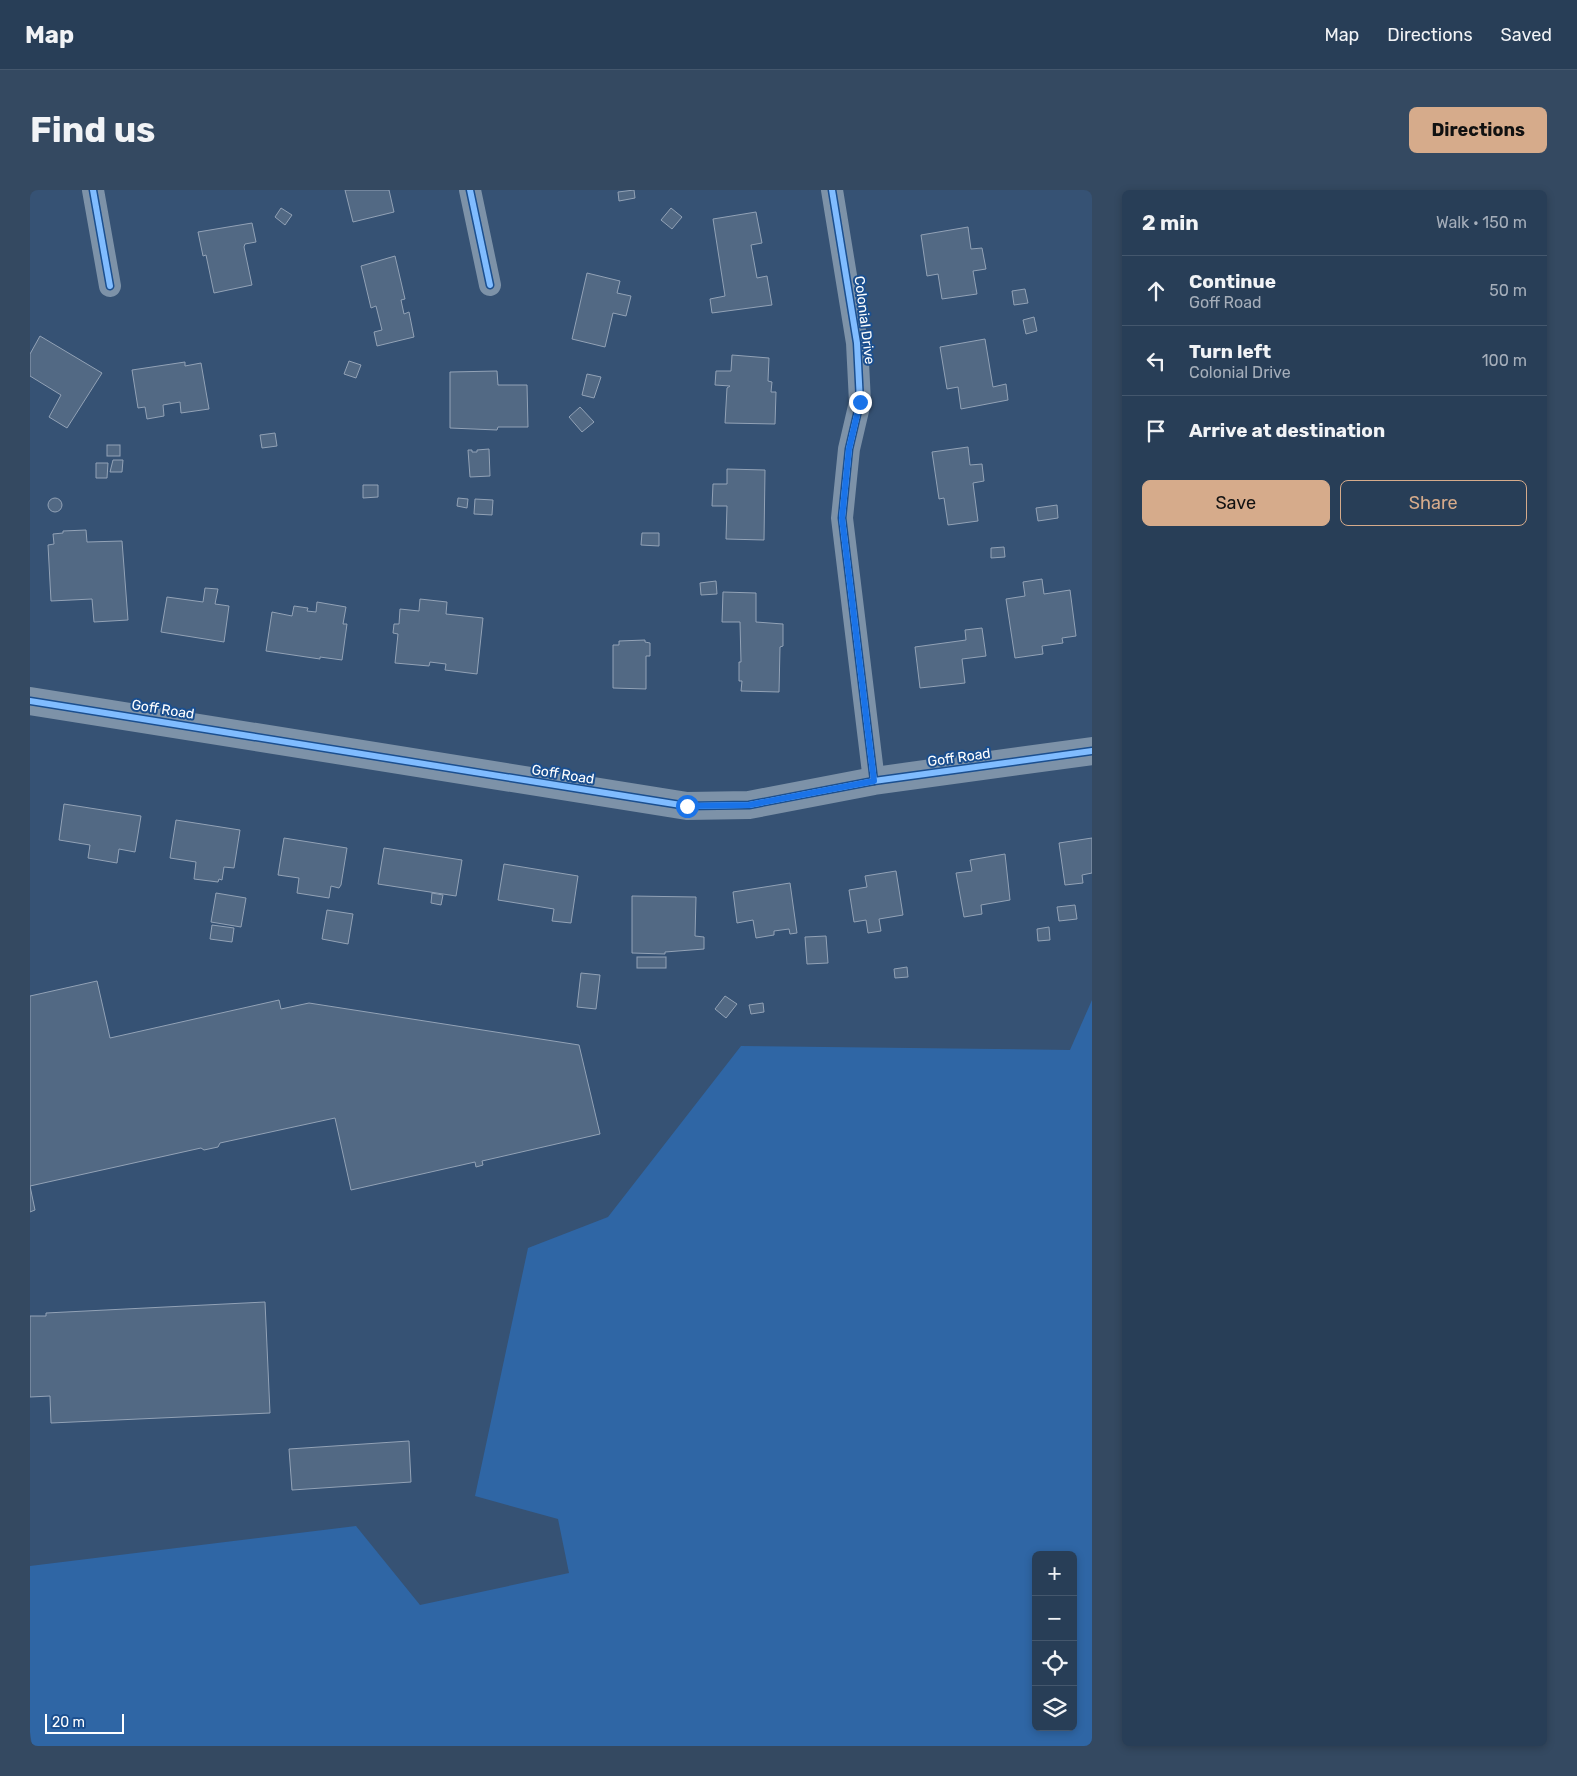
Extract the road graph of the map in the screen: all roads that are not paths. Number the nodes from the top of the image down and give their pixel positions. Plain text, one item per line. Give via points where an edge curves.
1 (93, 190) edge
2 (470, 190) edge
3 (832, 190) edge
4 (490, 285) dead end
5 (110, 286) dead end
6 (30, 701) edge
7 (1092, 752) edge
8 (874, 781) junction

1 - 5 street
2 - 4 street
3 - 8 street, Colonial Drive via 857,343 860,402 849,449 842,518
6 - 8 street, Goff Road via 687,806 749,805
7 - 8 street, Goff Road

